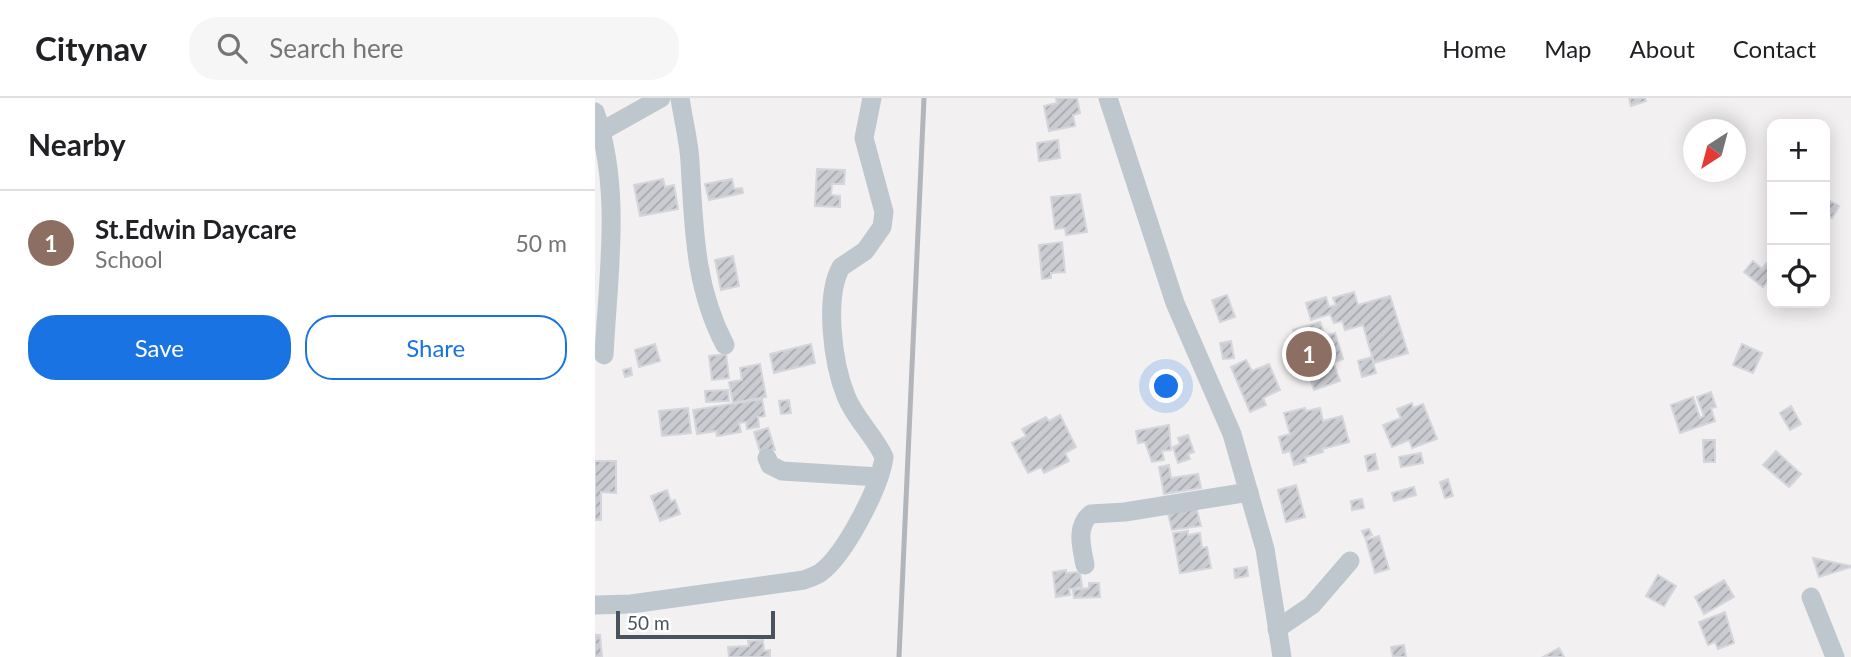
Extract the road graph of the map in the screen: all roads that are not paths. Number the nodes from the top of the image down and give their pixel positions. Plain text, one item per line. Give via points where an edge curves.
1 (661, 98) edge
2 (680, 98) edge
3 (872, 98) edge
4 (1108, 98) edge
5 (595, 112) edge
6 (599, 134) edge
7 (725, 345) dead end
8 (604, 355) dead end
9 (767, 458) dead end
10 (879, 477) junction
11 (1249, 492) junction
12 (1350, 561) dead end
13 (1085, 565) dead end
14 (1811, 597) dead end
15 (595, 605) edge
16 (1277, 629) junction
17 (1282, 657) edge
18 (1835, 657) edge

1 - 6 street
2 - 7 street via 690,159 692,236 712,320
3 - 10 street via 864,138 884,212 883,227 865,251 845,262 837,274 833,329 835,360 846,397 884,457
4 - 11 street via 1175,303 1232,434
5 - 6 street
6 - 8 street via 611,205
9 - 10 street via 782,471
10 - 15 street via 838,554 820,573 804,580
11 - 13 street via 1091,514 1083,522 1080,542
11 - 16 street via 1273,587
12 - 16 street via 1312,605
14 - 18 street
16 - 17 street

